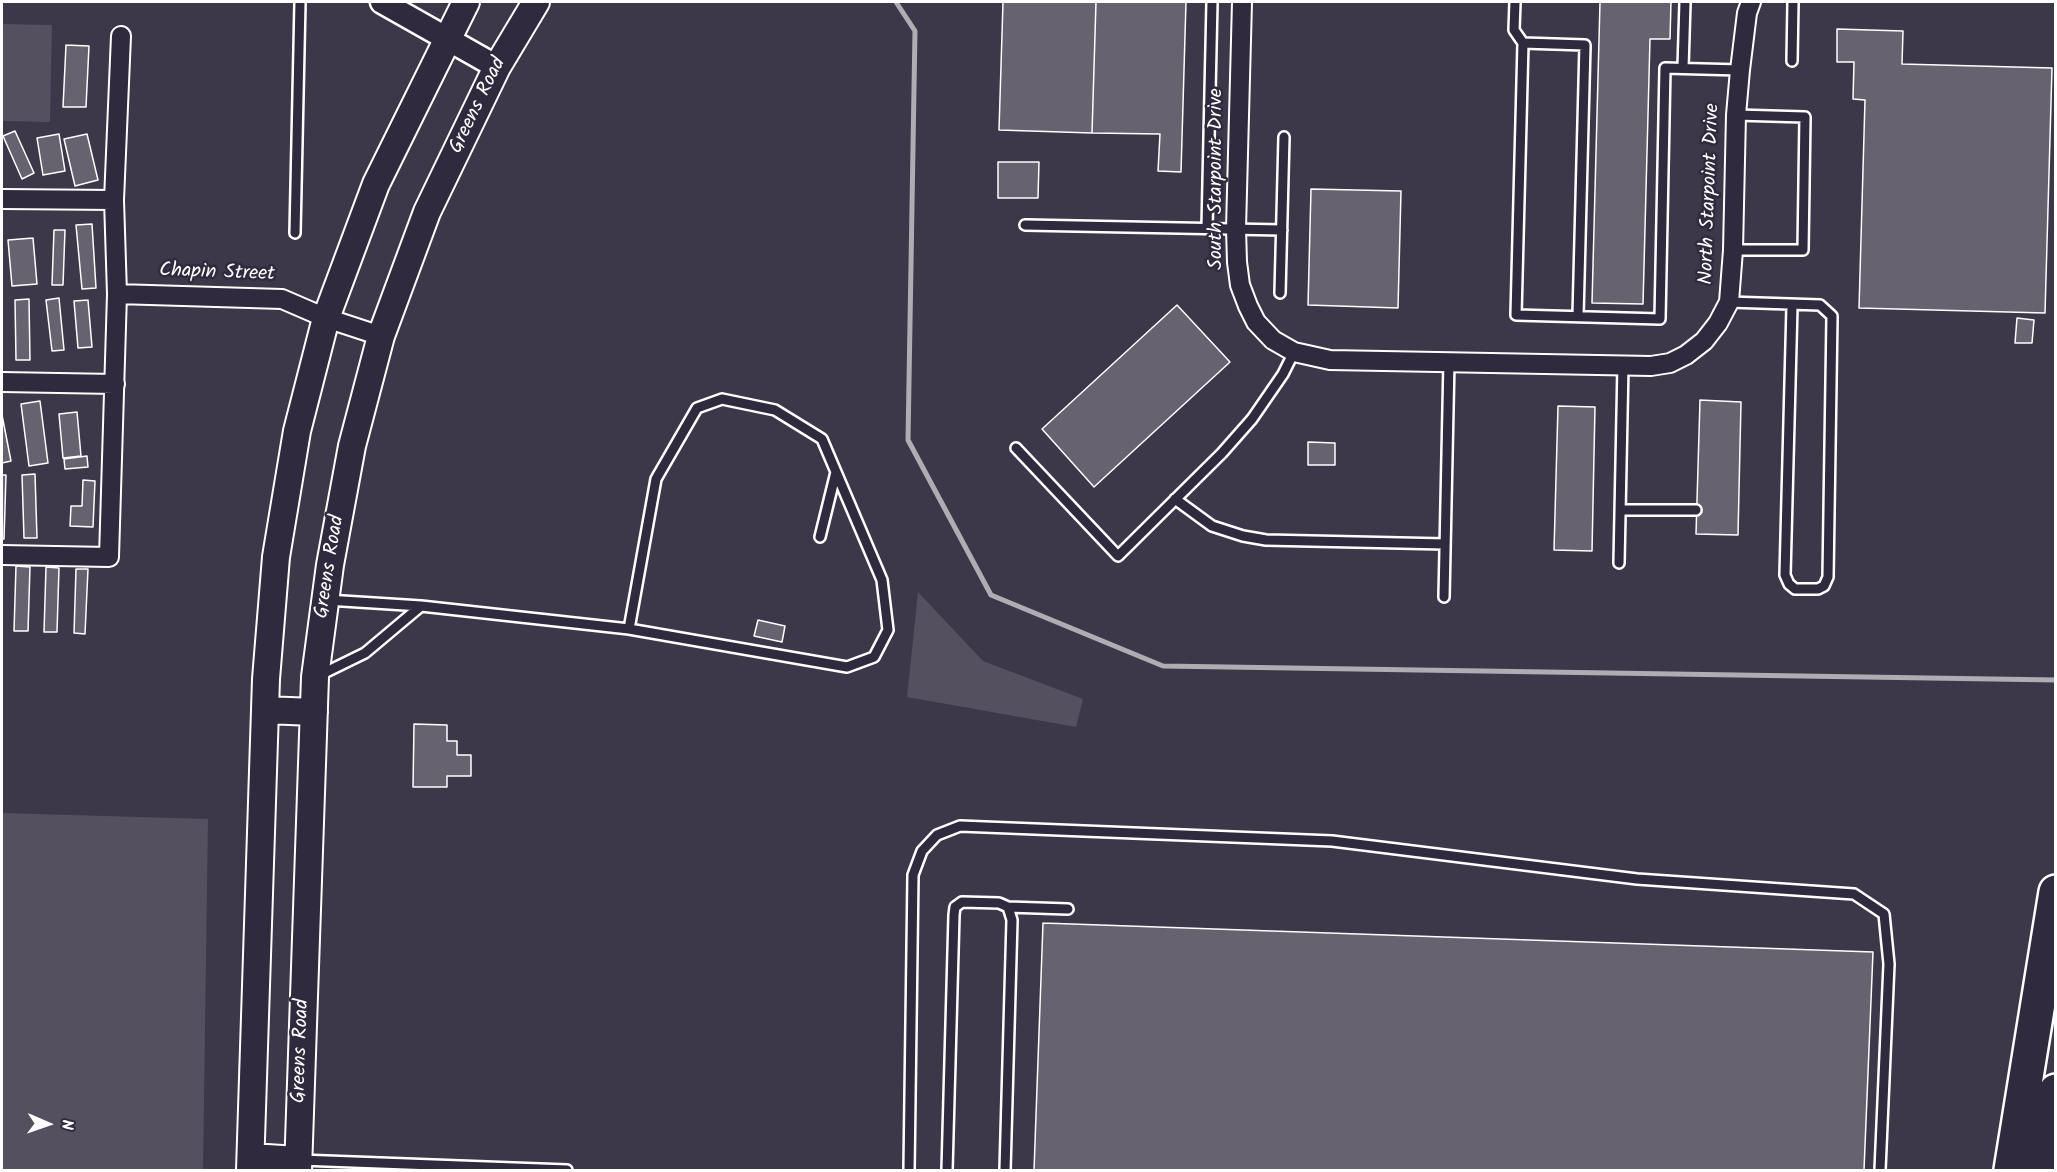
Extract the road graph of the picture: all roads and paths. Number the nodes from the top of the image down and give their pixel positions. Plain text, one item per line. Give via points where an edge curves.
1 (300, 2) edge
2 (382, 2) edge
3 (466, 2) edge
4 (536, 2) edge
5 (1212, 2) edge
6 (1242, 2) edge
7 (1515, 2) edge
8 (1685, 2) edge
9 (1751, 2) edge
10 (1793, 2) edge
11 (121, 36) dead end
12 (447, 39) junction
13 (1523, 43) junction
14 (1792, 61) dead end
15 (497, 67) junction
16 (1683, 68) junction
17 (1740, 70) junction
18 (1736, 115) junction
19 (1284, 137) dead end
20 (2, 199) edge
21 (114, 200) junction
22 (1025, 225) dead end
23 (1207, 228) junction
24 (1236, 229) junction
25 (1282, 230) junction
26 (295, 233) dead end
27 (1733, 250) junction
28 (1280, 293) dead end
29 (117, 294) junction
30 (1729, 302) junction
31 (1792, 306) junction
32 (1578, 316) junction
33 (326, 318) junction
34 (381, 336) junction
35 (1294, 352) junction
36 (1449, 362) junction
37 (1491, 362) joint
38 (1623, 365) junction
39 (2, 382) edge
40 (115, 384) junction
41 (1016, 448) dead end
42 (836, 472) junction
43 (1175, 499) junction
44 (1620, 510) junction
45 (1696, 510) dead end
46 (820, 537) dead end
47 (1445, 544) junction
48 (2, 555) edge
49 (1619, 563) dead end
50 (1444, 597) dead end
51 (325, 600) junction
52 (422, 606) junction
53 (629, 629) junction
54 (315, 677) junction
55 (265, 710) junction
56 (314, 712) junction
57 (2055, 892) edge
58 (1008, 907) junction
59 (1068, 909) dead end
60 (2055, 1090) edge
61 (250, 1164) edge
62 (298, 1165) edge
63 (359, 1167) edge
64 (567, 1170) edge
65 (909, 1170) edge
66 (947, 1170) edge
67 (1005, 1170) edge
68 (1880, 1170) edge
69 (2011, 1170) edge
70 (2043, 1170) edge

1 - 26 lane
2 - 12 street
3 - 12 main road
4 - 15 main road, Greens Road
5 - 23 lane
6 - 24 street, South Starpoint Drive
7 - 13 lane via 1514,30
8 - 16 lane
9 - 17 street, North Starpoint Drive
10 - 14 lane
11 - 21 street
12 - 15 street
12 - 33 main road via 376,184
13 - 32 lane via 1585,45
13 - 32 lane via 1516,315
15 - 34 main road, Greens Road via 427,212
16 - 17 lane
16 - 32 lane via 1665,68 1660,319
17 - 18 street, North Starpoint Drive
18 - 27 street, North Starpoint Drive
18 - 27 lane via 1805,117 1803,250
19 - 25 lane
20 - 21 street
21 - 29 street
22 - 23 lane
23 - 24 lane
24 - 25 lane
24 - 35 street, South Starpoint Drive via 1240,285 1248,306 1256,322 1273,340
25 - 28 lane
27 - 30 street, North Starpoint Drive
29 - 33 street, Chapin Street via 282,299
29 - 40 street
30 - 31 lane
30 - 38 street, North Starpoint Drive via 1704,341 1686,355 1670,363
31 - 31 lane via 1785,575 1795,589 1818,589 1828,577 1833,325 1832,316 1820,306
33 - 34 street, Chapin Street
33 - 55 main road via 297,431 276,557
34 - 51 main road, Greens Road via 352,446
35 - 36 street, South Starpoint Drive via 1330,360
35 - 43 lane via 1252,419
36 - 37 street, South Starpoint Drive
36 - 47 lane
37 - 38 street, North Starpoint Drive
38 - 44 lane
39 - 40 street
40 - 48 street via 109,557
41 - 43 lane via 1118,556
42 - 46 lane
42 - 53 lane via 822,439 775,410 722,399 697,408 656,479
42 - 53 lane via 882,580 888,630 874,657 847,667
43 - 47 lane via 1212,526 1242,536 1266,540
44 - 45 lane
44 - 49 lane
47 - 50 lane
51 - 52 lane
51 - 54 main road, Greens Road
52 - 53 lane
52 - 54 lane via 365,653
54 - 56 main road, Greens Road
55 - 56 main road
55 - 61 main road
56 - 62 main road, Greens Road
57 - 69 highway
58 - 59 lane
58 - 66 lane via 999,903 962,902 956,907
58 - 67 lane via 1012,920
60 - 70 highway
61 - 62 main road
62 - 63 lane
63 - 64 lane
65 - 68 lane via 913,875 922,851 937,835 960,826 1332,841 1637,879 1854,894 1884,914 1889,964

